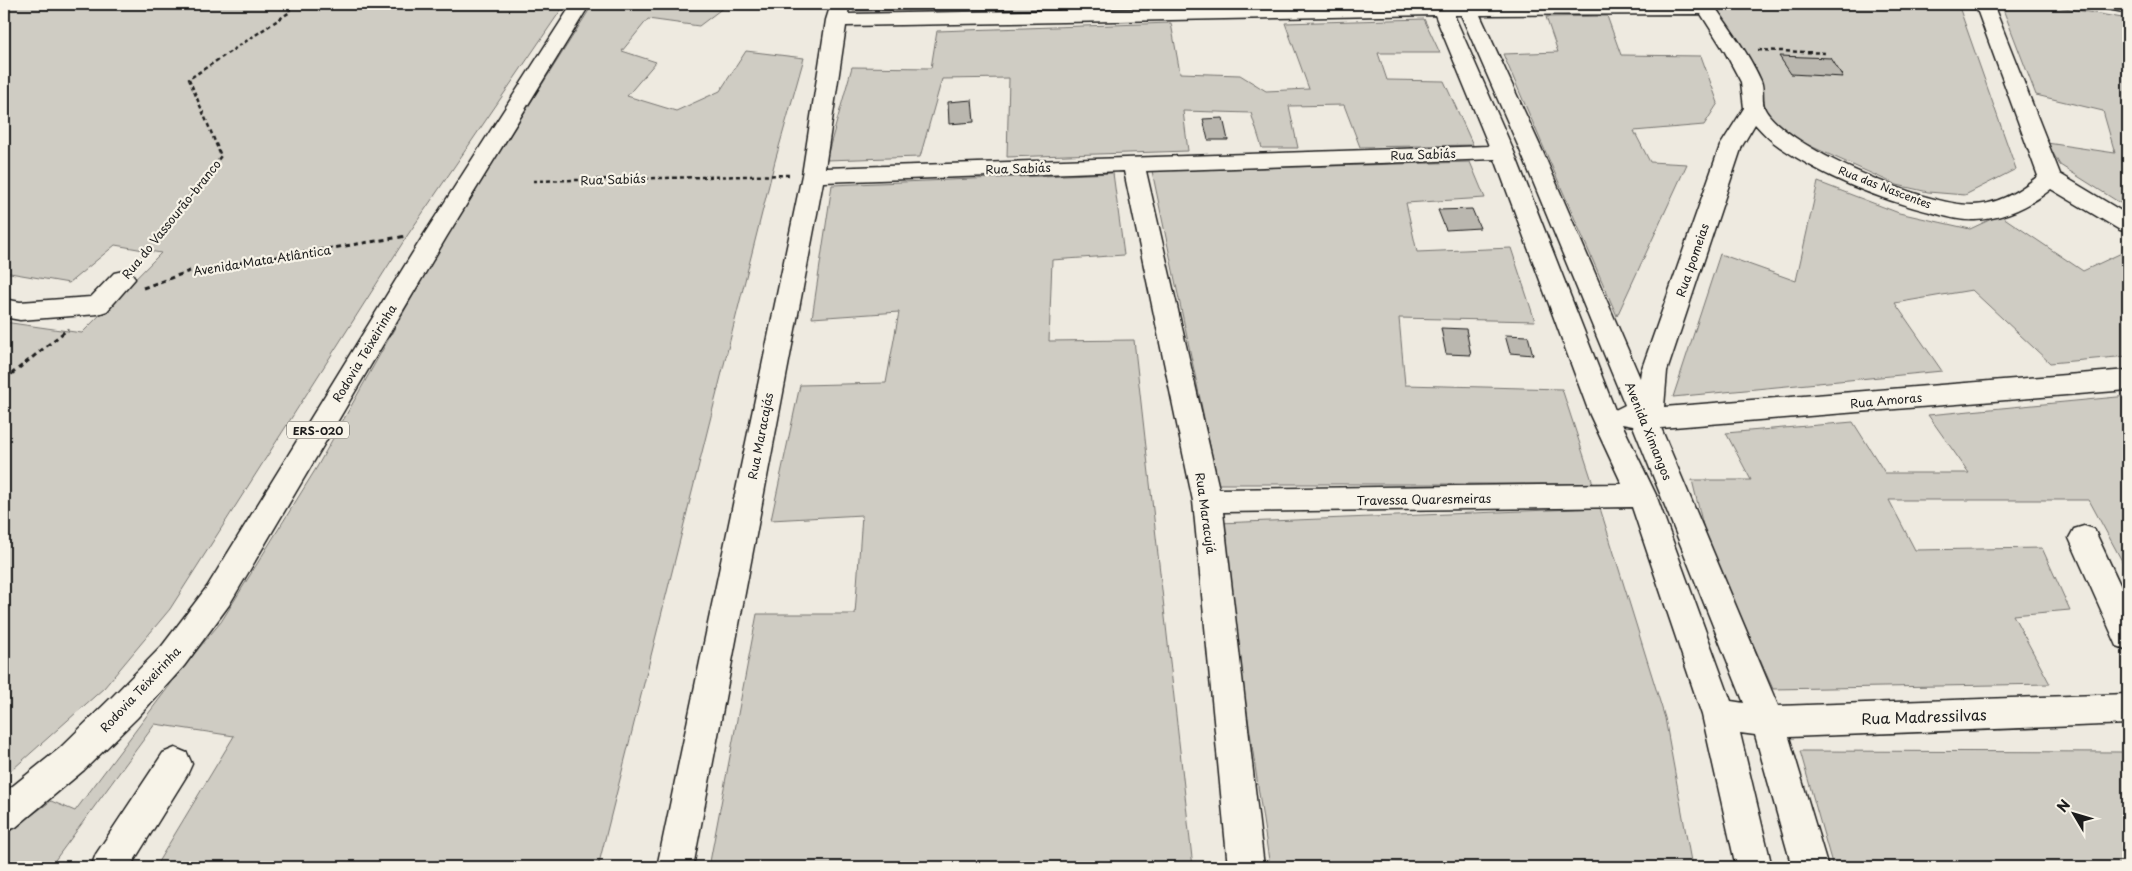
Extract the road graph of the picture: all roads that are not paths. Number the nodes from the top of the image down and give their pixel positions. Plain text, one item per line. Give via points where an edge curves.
1 (581, 4) edge
2 (1984, 4) edge
3 (2110, 4) edge
4 (1705, 6) edge
5 (1454, 7) edge
6 (2128, 7) edge
7 (838, 12) edge
8 (1754, 108) junction
9 (1503, 152) junction
10 (1134, 165) junction
11 (812, 175) junction
12 (2050, 178) junction
13 (2128, 225) edge
14 (123, 279) road end
15 (4, 308) edge
16 (2128, 380) edge
17 (1604, 415) junction
18 (1647, 416) junction
19 (1642, 495) junction
20 (1207, 501) junction
21 (2084, 538) dead end
22 (2128, 636) edge
23 (2128, 709) edge
24 (1720, 715) junction
25 (1768, 722) junction
26 (175, 764) dead end
27 (4, 815) edge
28 (109, 867) edge
29 (675, 867) edge
30 (1246, 867) edge
31 (1754, 867) edge
32 (1810, 867) edge

1 - 27 street, Rodovia Teixeirinha / ERS-020 via 435,236 218,596 173,656 125,707 72,759
2 - 12 street
3 - 6 street
4 - 5 street
4 - 8 street via 1752,83
5 - 7 street
5 - 9 street
5 - 18 street, Avenida Ximangos via 1531,150
7 - 11 street, Rua Maracajás
8 - 12 street, Rua das Nascentes via 1772,131 1802,153 1877,186 1945,210 1991,211 2037,190
8 - 18 street, Rua Ipomeias via 1731,146 1654,371
9 - 10 street, Rua Sabiás
9 - 17 street
10 - 11 street, Rua Sabiás
10 - 20 street, Rua Maracujá
11 - 29 street, Rua Maracajás
12 - 13 street
14 - 15 street, Rua do Vassourão-branco via 98,305 20,311
16 - 18 street, Rua Amoras via 1678,417
17 - 18 street, Rua Amoras
17 - 19 street
18 - 25 street, Avenida Ximangos
19 - 20 street, Travessa Quaresmeiras
19 - 24 street
20 - 30 street, Rua Maracujá
21 - 22 street
23 - 25 street, Rua Madressilvas
24 - 25 street, Rua Madressilvas
24 - 31 street
25 - 32 street, Avenida Ximangos
26 - 28 street

